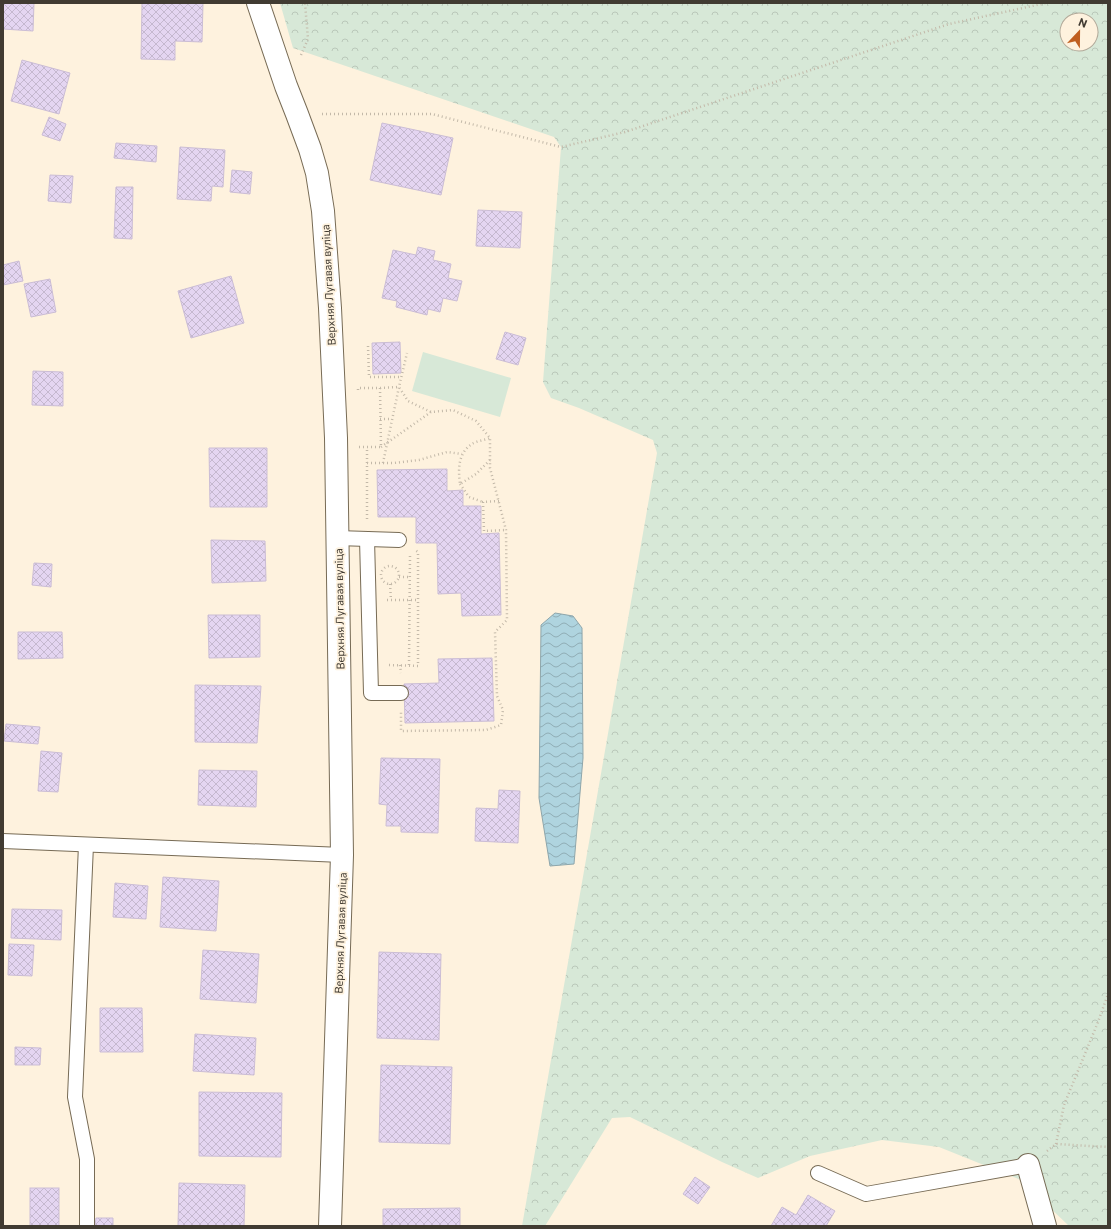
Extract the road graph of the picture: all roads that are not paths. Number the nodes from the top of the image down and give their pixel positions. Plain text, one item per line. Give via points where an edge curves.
1 (258, 3) edge
2 (337, 538) junction
3 (367, 539) junction
4 (405, 544) road end
5 (401, 693) road end
6 (3, 841) edge
7 (86, 845) junction
8 (342, 855) junction
9 (1028, 1165) joint
10 (818, 1173) dead end
11 (87, 1226) edge
12 (330, 1226) edge
13 (1045, 1226) edge

1 - 2 street, Верхняя Лугавая вуліца via 310,149 323,211 336,438
2 - 3 lane
2 - 8 street, Верхняя Лугавая вуліца
3 - 4 lane
3 - 5 lane via 371,693
6 - 7 lane
7 - 8 lane
7 - 11 lane via 75,1097 87,1159
8 - 12 street, Верхняя Лугавая вуліца
9 - 10 lane via 866,1194
9 - 13 street

